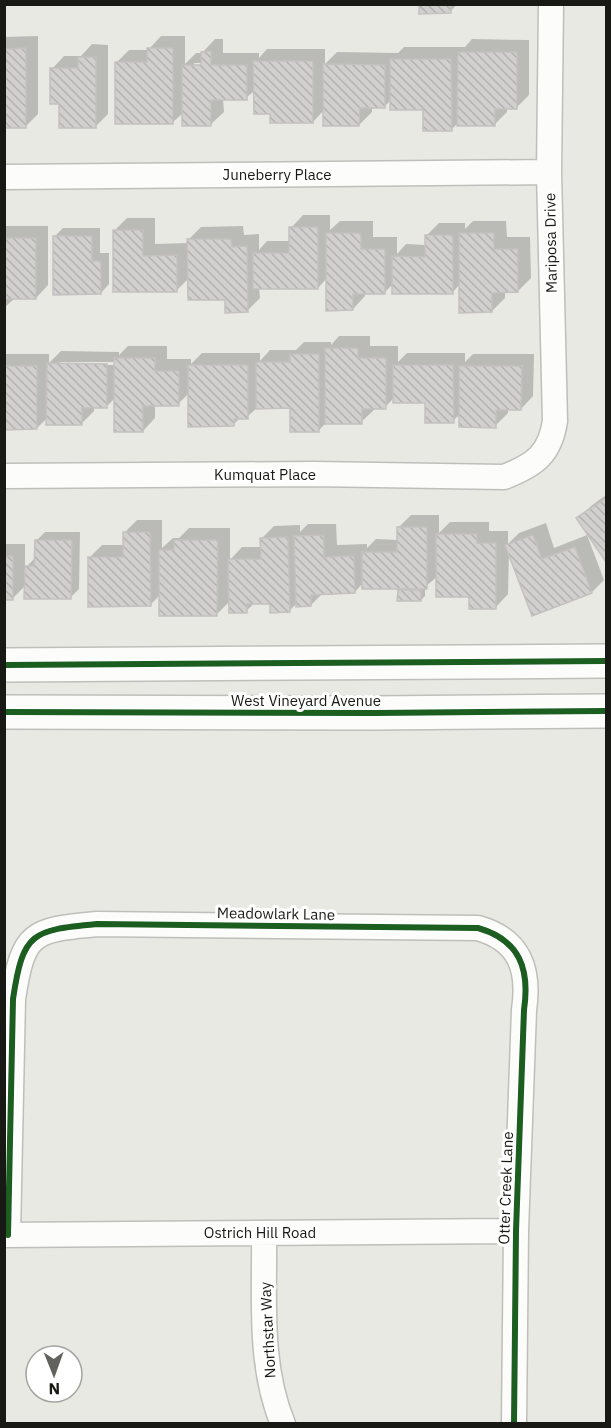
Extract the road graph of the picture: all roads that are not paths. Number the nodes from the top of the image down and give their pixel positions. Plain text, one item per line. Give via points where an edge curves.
1 (551, 4) edge
2 (549, 172) junction
3 (4, 177) edge
4 (524, 469) joint
5 (4, 476) edge
6 (606, 662) edge
7 (4, 665) edge
8 (606, 711) edge
9 (4, 712) edge
10 (518, 955) joint
11 (516, 1231) junction
12 (264, 1233) junction
13 (6, 1235) edge
14 (283, 1424) edge
15 (514, 1424) edge

1 - 2 street, Mariposa Drive
2 - 3 street, Juneberry Place
2 - 4 street, Mariposa Drive via 555,421 552,438 539,459
4 - 5 street, Kumquat Place via 504,477
6 - 7 main road
8 - 9 main road, West Vineyard Avenue
10 - 11 street, Otter Creek Lane via 527,990
10 - 13 street, Meadowlark Lane via 494,933 478,928 97,924 37,935 18,966 12,999
11 - 12 street, Ostrich Hill Road
11 - 15 street, Otter Creek Lane
12 - 13 street, Ostrich Hill Road
12 - 14 street, Northstar Way via 266,1362

